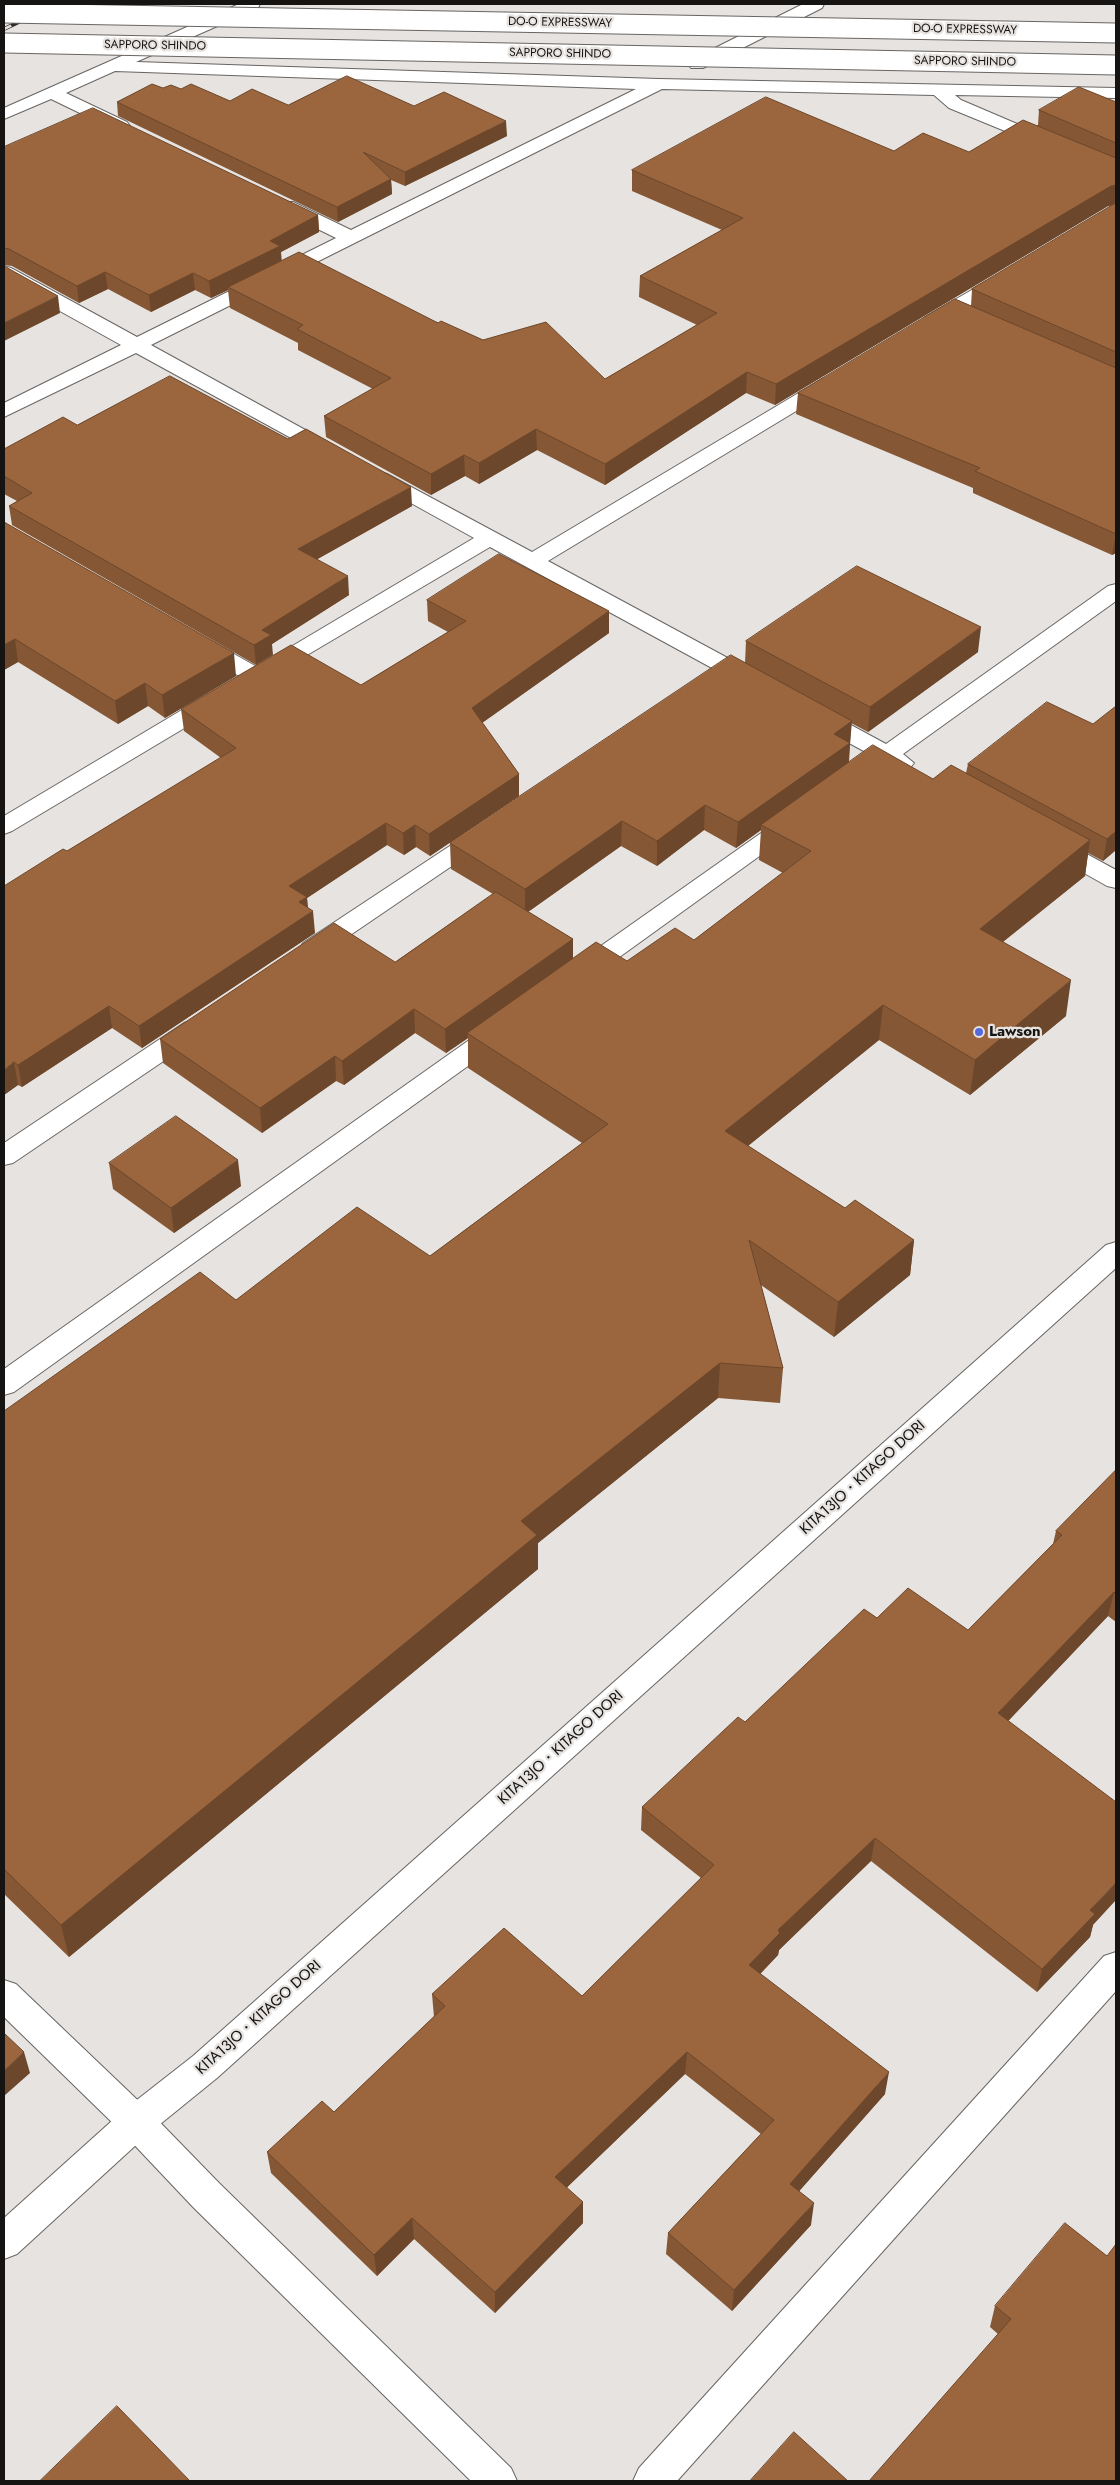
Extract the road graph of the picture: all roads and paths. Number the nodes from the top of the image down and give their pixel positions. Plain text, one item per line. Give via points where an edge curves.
1 (252, 4) edge
2 (816, 4) edge
3 (4, 13) edge
4 (1116, 33) edge
5 (4, 43) edge
6 (1116, 65) edge
7 (111, 66) junction
8 (659, 84) junction
9 (939, 90) junction
10 (52, 93) junction
11 (1116, 93) edge
12 (4, 114) edge
13 (140, 135) edge
14 (1062, 150) edge
15 (271, 199) edge
16 (350, 237) junction
17 (1017, 271) edge
18 (4, 272) edge
19 (917, 331) edge
20 (134, 346) junction
21 (848, 372) edge
22 (4, 411) edge
23 (490, 538) junction
24 (532, 561) junction
25 (1116, 591) edge
26 (189, 638) edge
27 (730, 668) junction
28 (242, 684) junction
29 (705, 685) edge
30 (774, 692) edge
31 (800, 707) edge
32 (887, 755) junction
33 (921, 773) edge
34 (838, 789) edge
35 (806, 812) edge
36 (10, 814) edge
37 (499, 824) edge
38 (1040, 838) edge
39 (1116, 880) edge
40 (292, 962) edge
41 (563, 986) edge
42 (210, 1018) edge
43 (514, 1020) edge
44 (4, 1156) edge
45 (1116, 1252) edge
46 (4, 1384) edge
47 (1116, 1967) edge
48 (4, 1995) edge
49 (136, 2122) junction
50 (4, 2242) edge
51 (498, 2481) edge
52 (652, 2481) edge

1 - 7 main road
2 - 8 main road
3 - 4 main road, DO-O EXPRESSWAY, bridge
5 - 6 main road, SAPPORO SHINDO, bridge
7 - 8 main road
7 - 10 main road
8 - 9 main road
8 - 16 main road
9 - 11 main road
9 - 14 main road via 955,104
10 - 12 main road
10 - 13 main road
15 - 16 main road
16 - 20 main road
17 - 19 main road via 960,314
18 - 20 main road
20 - 22 main road
20 - 23 main road
21 - 24 main road
23 - 24 main road
23 - 28 main road
24 - 27 main road
25 - 32 main road
26 - 28 main road
27 - 29 main road
27 - 30 main road
28 - 36 main road
31 - 32 main road
32 - 33 main road
32 - 34 main road
35 - 41 main road
37 - 40 main road
38 - 39 main road
42 - 44 main road
43 - 46 main road
45 - 49 main road, KITA13JO・KITAGO DORI via 205,2067
47 - 52 main road
48 - 49 main road
49 - 50 main road, KITA13JO・KITAGO DORI
49 - 51 main road via 206,2195

